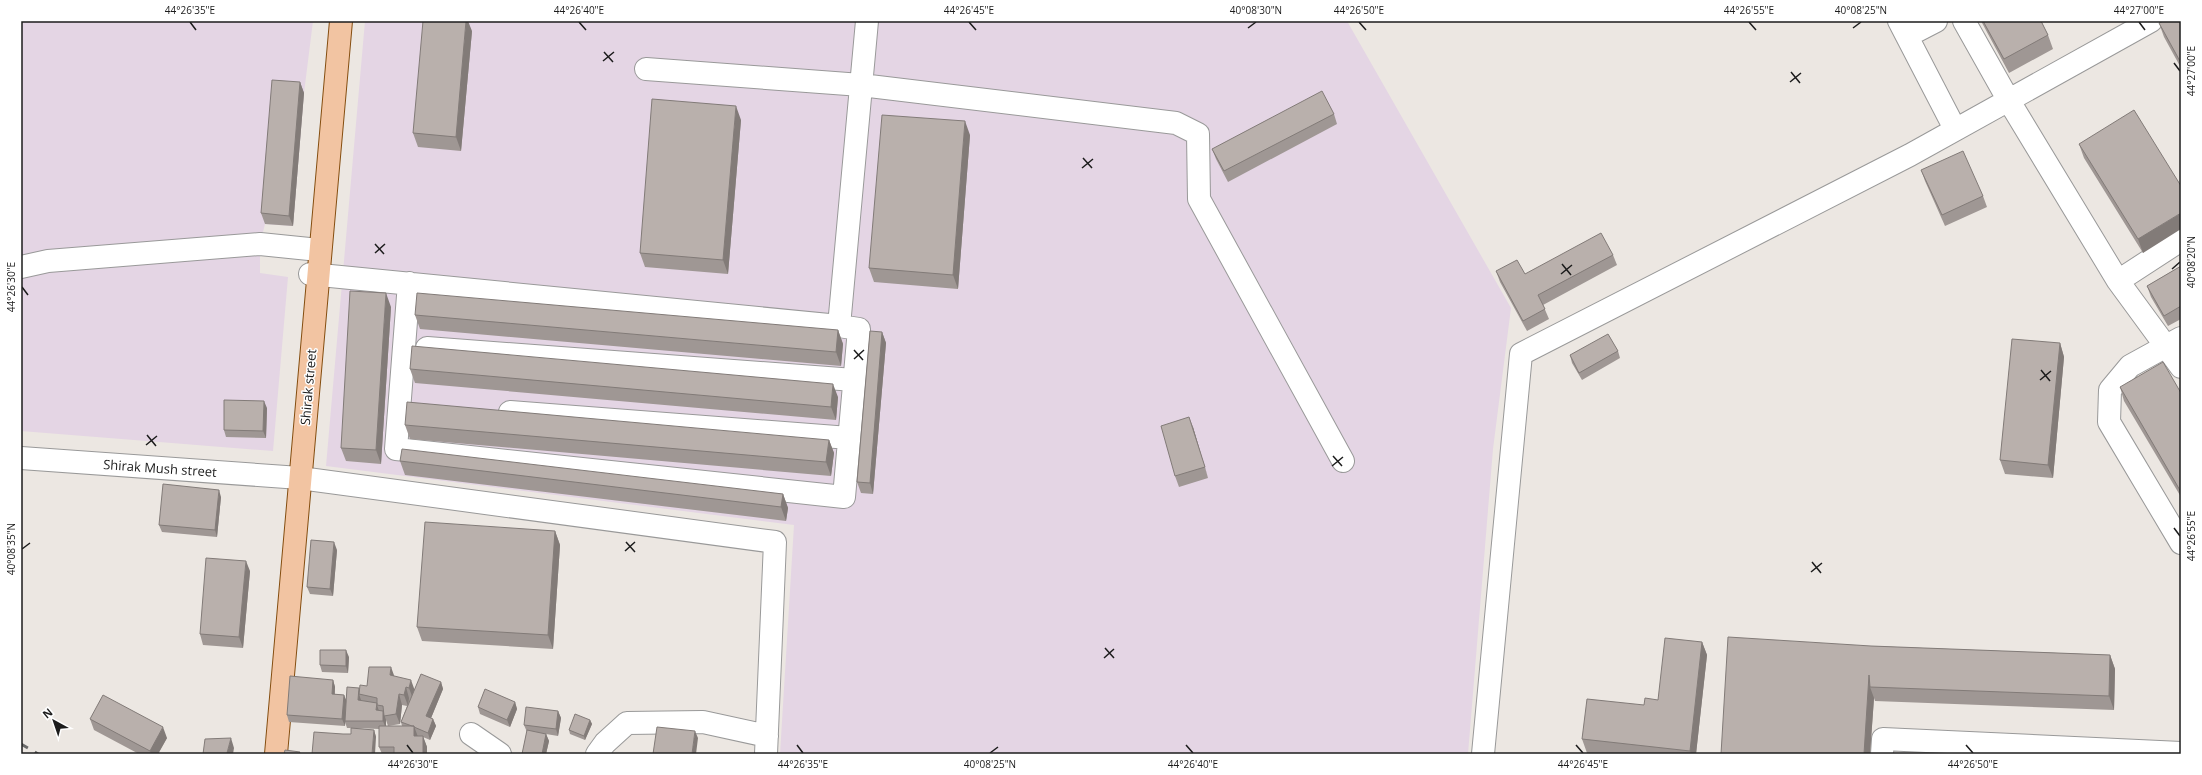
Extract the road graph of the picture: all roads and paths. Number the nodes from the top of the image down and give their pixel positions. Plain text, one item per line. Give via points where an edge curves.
1 (332, 21) edge
2 (340, 21) edge
3 (866, 21) edge
4 (1936, 21) edge
5 (1964, 21) edge
6 (2151, 21) edge
7 (1903, 29) edge
8 (646, 69) dead end
9 (861, 85) junction
10 (2009, 100) junction
11 (1955, 129) junction
12 (2181, 240) edge
13 (316, 249) junction
14 (21, 267) edge
15 (314, 274) junction
16 (2118, 281) junction
17 (409, 283) junction
18 (839, 326) junction
19 (2174, 342) edge
20 (404, 346) junction
21 (2181, 367) edge
22 (854, 380) junction
23 (400, 403) junction
24 (423, 405) edge
25 (486, 410) edge
26 (849, 438) junction
27 (21, 458) edge
28 (1343, 461) dead end
29 (296, 478) junction
30 (2181, 543) edge
31 (471, 734) dead end
32 (766, 745) edge
33 (268, 754) edge
34 (276, 754) edge
35 (500, 754) edge
36 (597, 754) edge
37 (1483, 754) edge
38 (1882, 754) edge
39 (2181, 754) edge

1 - 13 main road, Shirak street
2 - 13 main road, Shirak street
3 - 9 street
4 - 7 street
5 - 10 street
6 - 10 street
7 - 11 street
8 - 9 street
9 - 18 street
9 - 28 street via 1176,123 1198,134 1199,199
10 - 11 street
10 - 16 street
11 - 37 street via 1910,155 1521,354
12 - 16 street
13 - 14 street via 260,244 48,261
13 - 15 main road, Shirak street
15 - 17 street
15 - 29 main road, Shirak street
16 - 19 street
17 - 18 street
17 - 20 street
18 - 22 street via 859,329
19 - 21 street
19 - 30 street via 2130,366 2110,390 2109,422
20 - 22 street
20 - 23 street
22 - 26 street
23 - 24 street
23 - 26 street via 396,449 844,497
25 - 26 street
27 - 29 street, Shirak Mush street
29 - 32 street, Shirak Mush street via 775,542
29 - 33 main road, Shirak street
29 - 34 main road, Shirak street
31 - 35 street
32 - 36 street via 703,722 627,723
38 - 39 street via 1883,739

